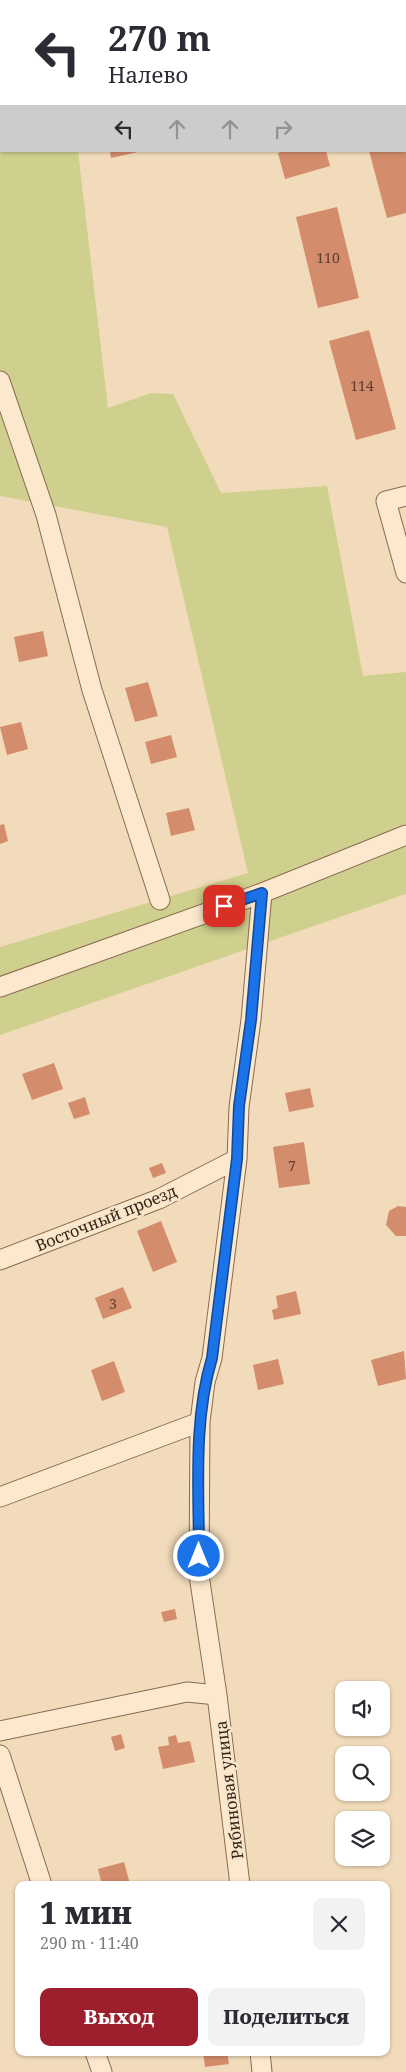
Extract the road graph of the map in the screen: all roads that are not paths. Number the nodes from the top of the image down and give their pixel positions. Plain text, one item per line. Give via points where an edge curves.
1 (0, 381) edge
2 (406, 496) edge
3 (406, 573) edge
4 (406, 835) edge
5 (262, 893) junction
6 (160, 900) dead end
7 (0, 988) edge
8 (237, 1159) junction
9 (0, 1260) edge
10 (200, 1422) junction
11 (0, 1497) edge
12 (217, 1695) junction
13 (0, 1731) edge
14 (0, 1755) edge
15 (41, 1881) edge
16 (240, 1881) edge
17 (96, 2056) edge
18 (260, 2056) edge
19 (102, 2072) edge
20 (262, 2072) edge

1 - 6 street via 46,515 92,690
2 - 3 street via 386,501
4 - 5 street
5 - 7 street
5 - 8 street, Рябиновая улица via 251,1020 239,1106
8 - 9 street, Восточный проезд via 159,1199
8 - 10 street, Рябиновая улица via 212,1358
10 - 11 street
10 - 12 street, Рябиновая улица via 199,1575
12 - 13 street via 187,1692
12 - 16 street, Рябиновая улица
14 - 15 street
17 - 19 street
18 - 20 street

